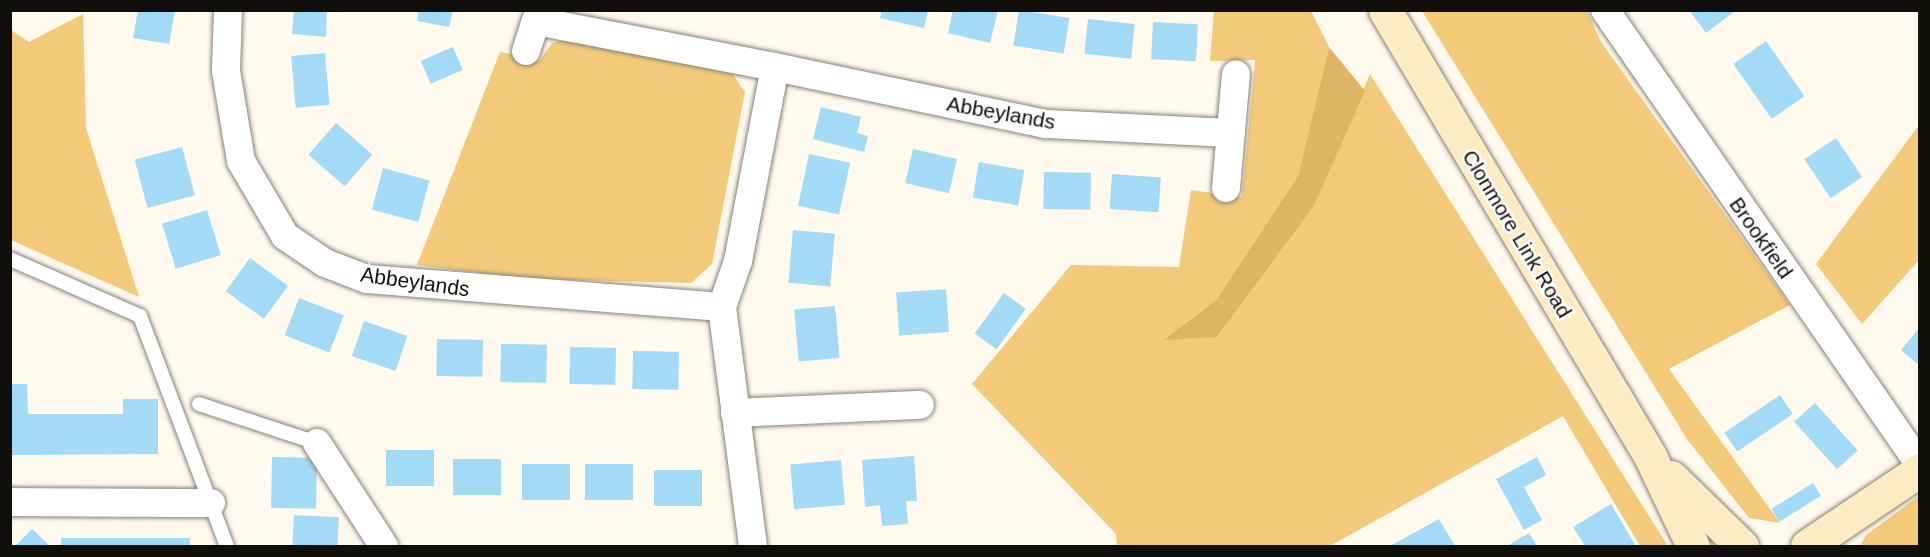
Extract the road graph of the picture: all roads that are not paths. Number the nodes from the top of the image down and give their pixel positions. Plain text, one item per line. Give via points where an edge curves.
1 (228, 10) edge
2 (1385, 10) edge
3 (1605, 10) edge
4 (526, 51) dead end
5 (775, 67) junction
6 (1236, 74) dead end
7 (1231, 133) junction
8 (1226, 188) dead end
9 (10, 259) edge
10 (722, 307) junction
11 (199, 404) dead end
12 (920, 405) dead end
13 (735, 413) junction
14 (316, 443) joint
15 (1650, 456) junction
16 (1920, 465) edge
17 (1920, 470) edge
18 (10, 502) edge
19 (211, 503) junction
20 (227, 546) edge
21 (384, 546) edge
22 (753, 546) edge
23 (1693, 546) edge
24 (1742, 546) edge
25 (1807, 546) edge

1 - 10 street, Abbeylands via 226,71 241,161 285,236 325,263 367,279
2 - 15 main road, Clonmore Link Road
3 - 16 street, Brookfield
4 - 5 street, Abbeylands via 536,21
5 - 7 street, Abbeylands via 1046,124
5 - 10 street via 738,261
6 - 7 street
7 - 8 street
9 - 19 lane via 140,316
10 - 13 street
11 - 14 lane
12 - 13 street
13 - 22 street
14 - 21 street
15 - 23 main road, Clonmore Link Road
15 - 24 main road, Clonmore Link Road
17 - 25 main road
18 - 19 street
19 - 20 lane

